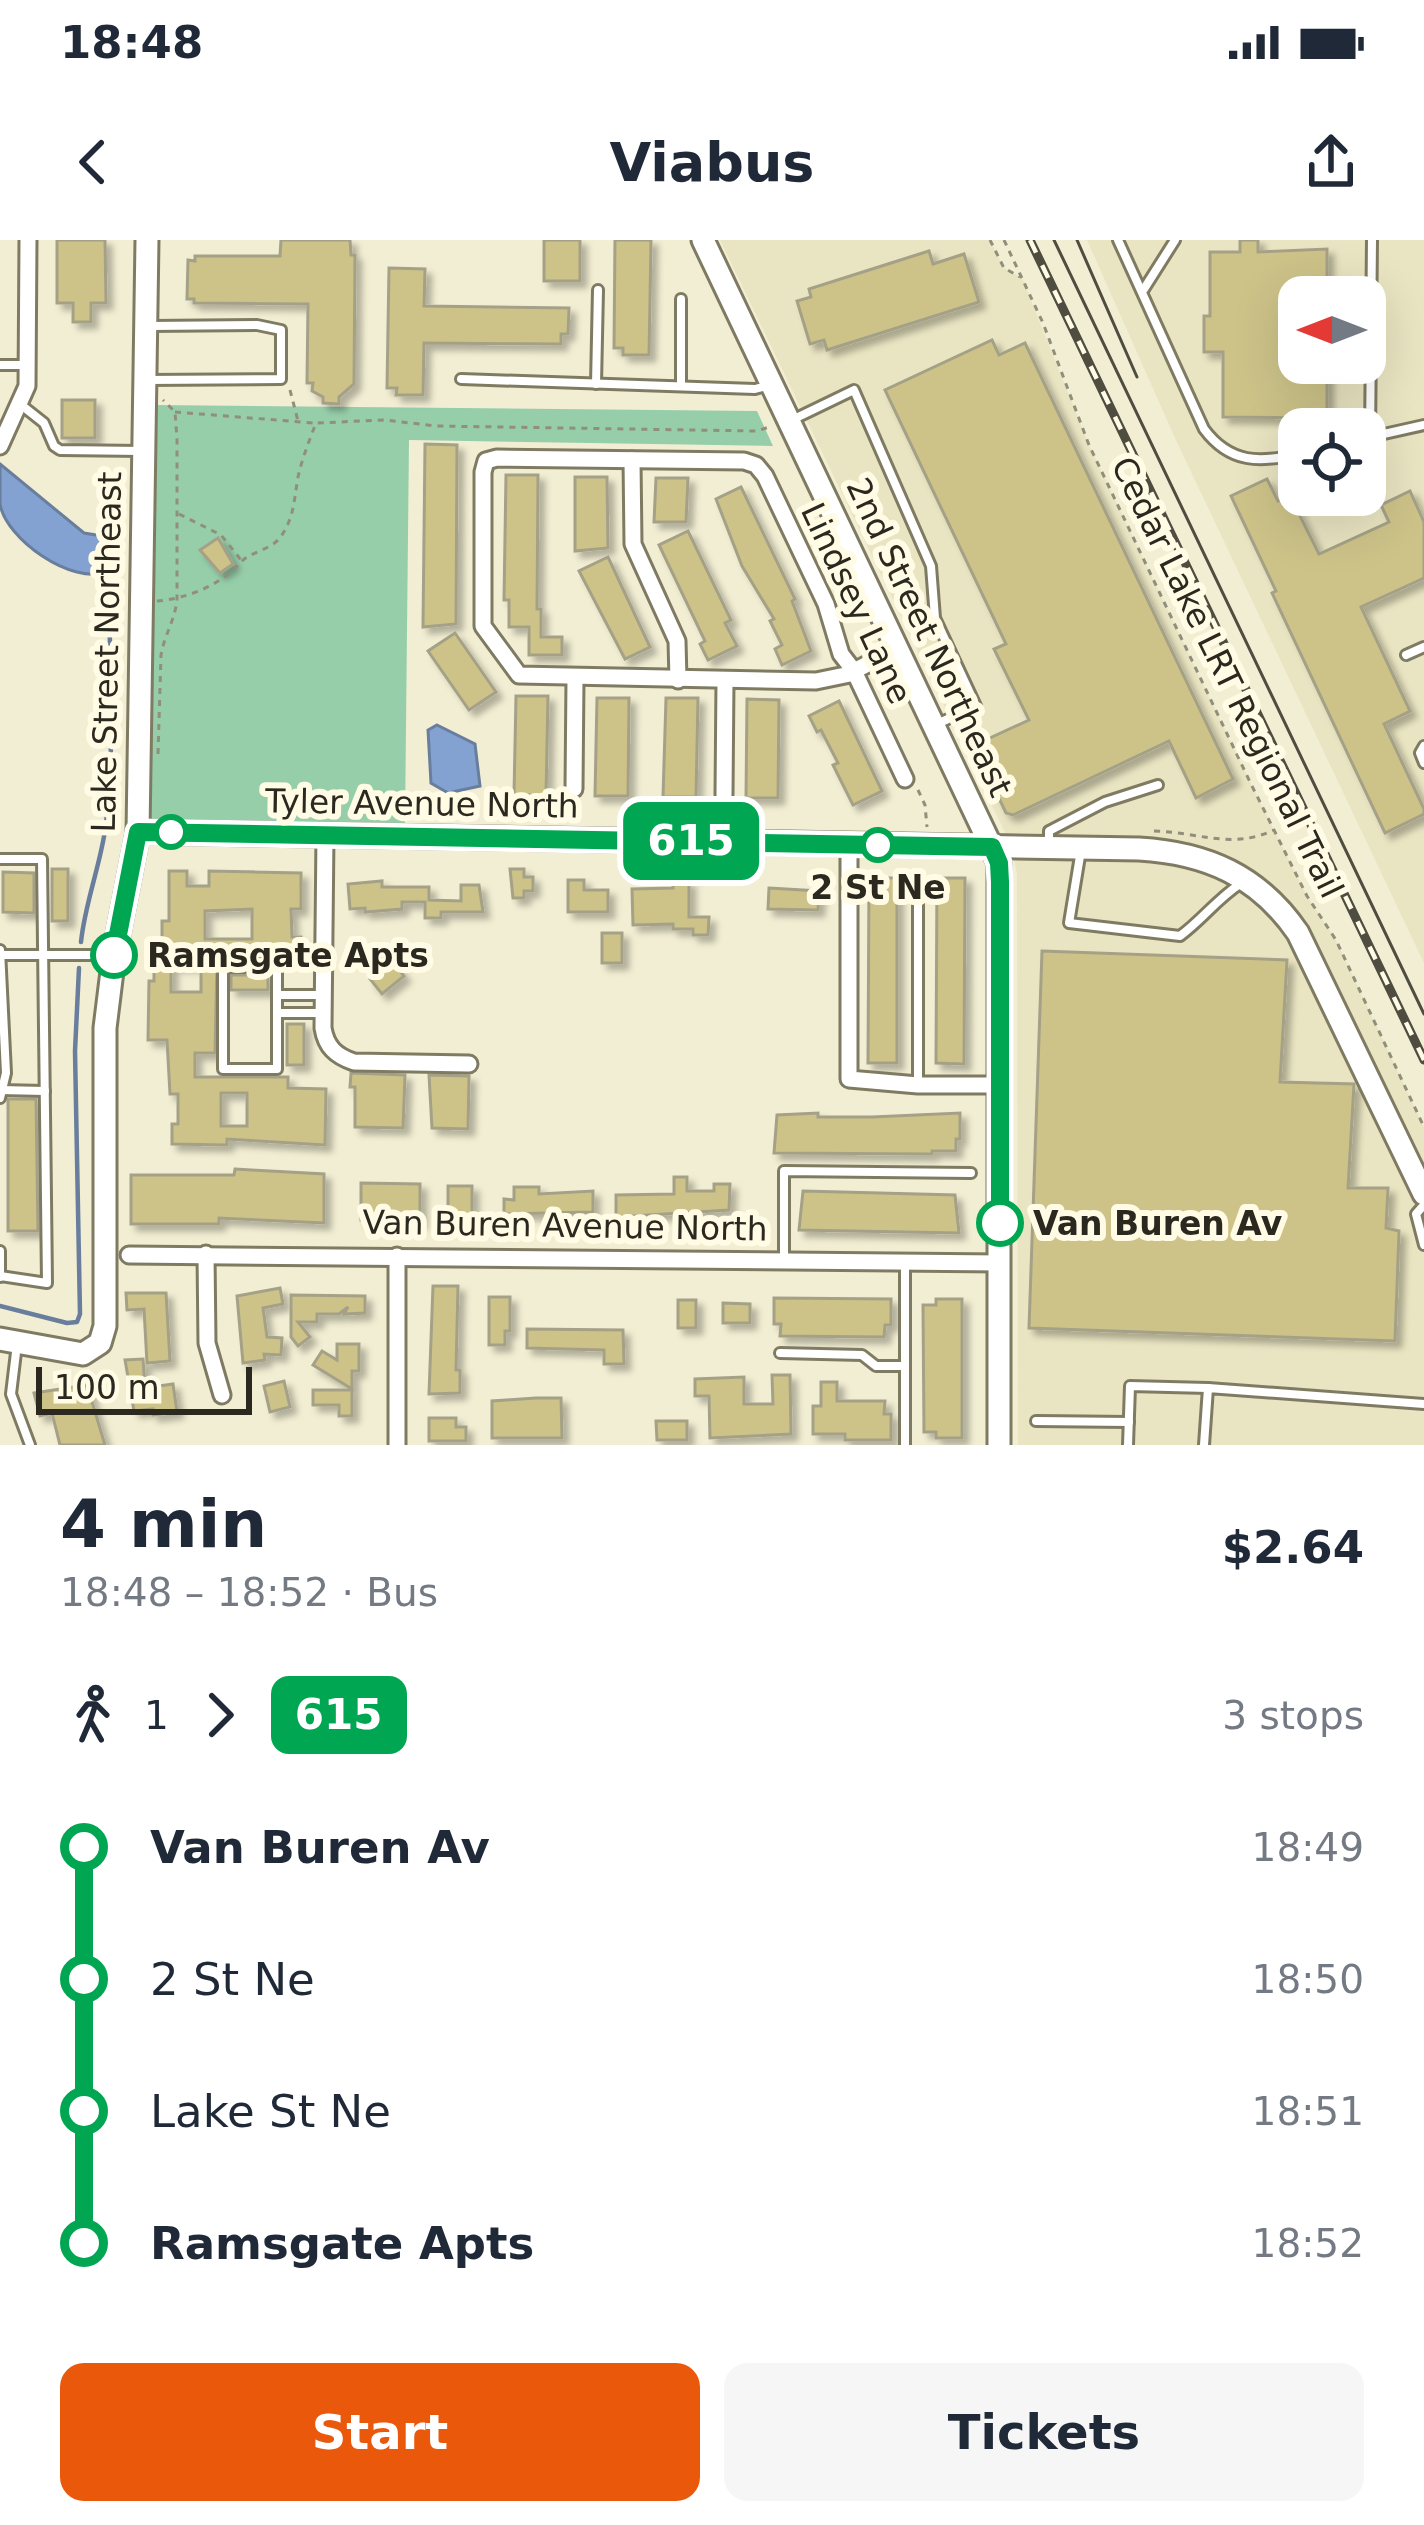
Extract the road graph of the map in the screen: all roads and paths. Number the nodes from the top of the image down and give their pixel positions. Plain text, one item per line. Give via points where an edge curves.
1 (28, 240) edge
2 (147, 240) edge
3 (703, 240) edge
4 (990, 240) edge
5 (1004, 240) edge
6 (1118, 240) edge
7 (1175, 240) edge
8 (1372, 240) edge
9 (1022, 278) junction
10 (598, 290) dead end
11 (1143, 290) junction
12 (681, 299) dead end
13 (146, 326) junction
14 (0, 365) edge
15 (27, 365) junction
16 (281, 379) junction
17 (461, 379) dead end
18 (596, 384) junction
19 (773, 384) junction
20 (144, 385) junction
21 (681, 386) junction
22 (20, 404) junction
23 (1368, 408) edge
24 (175, 412) junction
25 (791, 420) junction
26 (299, 422) junction
27 (316, 423) junction
28 (1424, 425) edge
29 (1386, 433) edge
30 (0, 446) edge
31 (144, 452) junction
32 (1278, 457) edge
33 (632, 460) junction
34 (177, 514) junction
35 (272, 529) dead end
36 (281, 536) junction
37 (242, 560) junction
38 (177, 600) junction
39 (142, 602) junction
40 (1424, 647) edge
41 (897, 649) junction
42 (1406, 655) dead end
43 (854, 671) junction
44 (575, 679) junction
45 (678, 680) junction
46 (725, 681) junction
47 (934, 725) junction
48 (1424, 746) edge
49 (1424, 763) edge
50 (158, 771) dead end
51 (905, 779) joint
52 (1158, 785) dead end
53 (574, 789) dead end
54 (724, 794) dead end
55 (1276, 829) junction
56 (138, 832) junction
57 (927, 832) dead end
58 (325, 835) junction
59 (1223, 841) dead end
60 (849, 844) junction
61 (992, 847) junction
62 (1049, 848) junction
63 (1081, 848) junction
64 (0, 860) edge
65 (1246, 879) junction
66 (918, 880) dead end
67 (0, 952) edge
68 (44, 955) junction
69 (114, 955) junction
70 (1, 976) edge
71 (277, 994) junction
72 (322, 994) junction
73 (277, 1013) junction
74 (322, 1013) junction
75 (469, 1064) dead end
76 (918, 1085) junction
77 (1000, 1085) junction
78 (45, 1091) junction
79 (1, 1093) edge
80 (1424, 1127) edge
81 (971, 1173) dead end
82 (1424, 1194) edge
83 (1424, 1205) edge
84 (1424, 1245) edge
85 (0, 1251) edge
86 (206, 1254) junction
87 (129, 1255) dead end
88 (397, 1256) junction
89 (784, 1261) junction
90 (905, 1262) junction
91 (1000, 1263) junction
92 (0, 1276) edge
93 (9, 1341) edge
94 (780, 1353) dead end
95 (904, 1366) junction
96 (1208, 1388) junction
97 (222, 1395) dead end
98 (1424, 1404) edge
99 (1036, 1421) dead end
100 (1129, 1422) junction
101 (30, 1445) edge
102 (397, 1445) edge
103 (904, 1445) edge
104 (999, 1445) edge
105 (1128, 1445) edge
106 (1204, 1445) edge

1 - 15 street
2 - 13 street, Lake Street Northeast
3 - 19 street, 2nd Street Northeast
4 - 9 path via 1004,268
5 - 9 path, Cedar Lake LRT Regional Trail
6 - 11 lane
7 - 11 lane
8 - 23 lane
9 - 55 path, Cedar Lake LRT Regional Trail via 1089,445
10 - 18 lane
11 - 32 lane via 1214,443 1252,461
12 - 21 lane
13 - 16 lane via 280,331
13 - 20 street, Lake Street Northeast
14 - 15 lane
15 - 22 street
16 - 20 lane
16 - 26 path
17 - 18 lane
18 - 21 lane
19 - 21 lane
19 - 25 street, 2nd Street Northeast
20 - 24 path
20 - 31 street, Lake Street Northeast
22 - 30 street
22 - 31 lane via 60,451
24 - 26 path
24 - 34 path
25 - 27 path via 757,431
25 - 41 street, 2nd Street Northeast
25 - 47 lane via 854,390 931,566 934,618 976,706
26 - 27 path
27 - 36 path
28 - 29 lane
31 - 39 street, Lake Street Northeast
33 - 43 street, Lindsey Lane via 756,465
33 - 44 street via 497,458 483,472 483,626 519,675
33 - 45 street via 633,544 676,641
34 - 37 path via 221,535
34 - 38 path
35 - 36 path
36 - 37 path
37 - 38 path via 226,577
38 - 39 path
38 - 50 path via 161,655
39 - 56 street, Lake Street Northeast
40 - 42 lane
41 - 43 street
41 - 47 street, 2nd Street Northeast
43 - 46 street via 816,681
43 - 51 street, Lindsey Lane
44 - 45 street
44 - 53 street
45 - 46 street
46 - 54 street
47 - 61 street, 2nd Street Northeast
48 - 49 lane
51 - 57 path via 926,805
52 - 62 lane via 1049,831
55 - 59 path
55 - 80 path, Cedar Lake LRT Regional Trail
56 - 58 street, Tyler Avenue North
56 - 69 street, Lake Street Northeast
58 - 60 street, Tyler Avenue North
58 - 72 street
60 - 61 street, Tyler Avenue North
60 - 76 street via 849,1079
61 - 62 street, Tyler Avenue North
61 - 77 street, 2nd Street Northeast via 1000,882
62 - 63 street, Tyler Avenue North
63 - 65 street, Tyler Avenue North via 1194,855
63 - 65 lane via 1069,923 1180,936
64 - 68 lane via 42,859
65 - 82 street via 1298,934
66 - 76 lane
67 - 68 lane
67 - 70 lane
68 - 69 lane
68 - 78 lane
69 - 93 street, Lake Street Northeast via 103,1059 105,1326 95,1349 74,1354
70 - 79 lane
71 - 72 lane
71 - 73 lane
71 - 73 lane via 277,967 223,967 223,1069 278,1069
72 - 74 street
73 - 74 lane
74 - 75 street via 327,1043 341,1058
76 - 77 street
77 - 91 street, 2nd Street Northeast
78 - 79 lane
78 - 92 lane via 47,1283
81 - 89 lane via 784,1171
83 - 84 lane via 1416,1223
85 - 92 lane
86 - 87 street, Van Buren Avenue North
86 - 88 street, Van Buren Avenue North
86 - 97 street via 207,1343
88 - 89 street, Van Buren Avenue North
88 - 102 street
89 - 90 street, Van Buren Avenue North
90 - 91 street, Van Buren Avenue North
90 - 95 lane
91 - 104 street, 2nd Street Northeast
93 - 101 lane via 11,1394
94 - 95 lane via 862,1355 876,1366
95 - 103 lane
96 - 98 lane
96 - 100 lane via 1130,1386
96 - 106 lane
99 - 100 lane
100 - 105 lane

